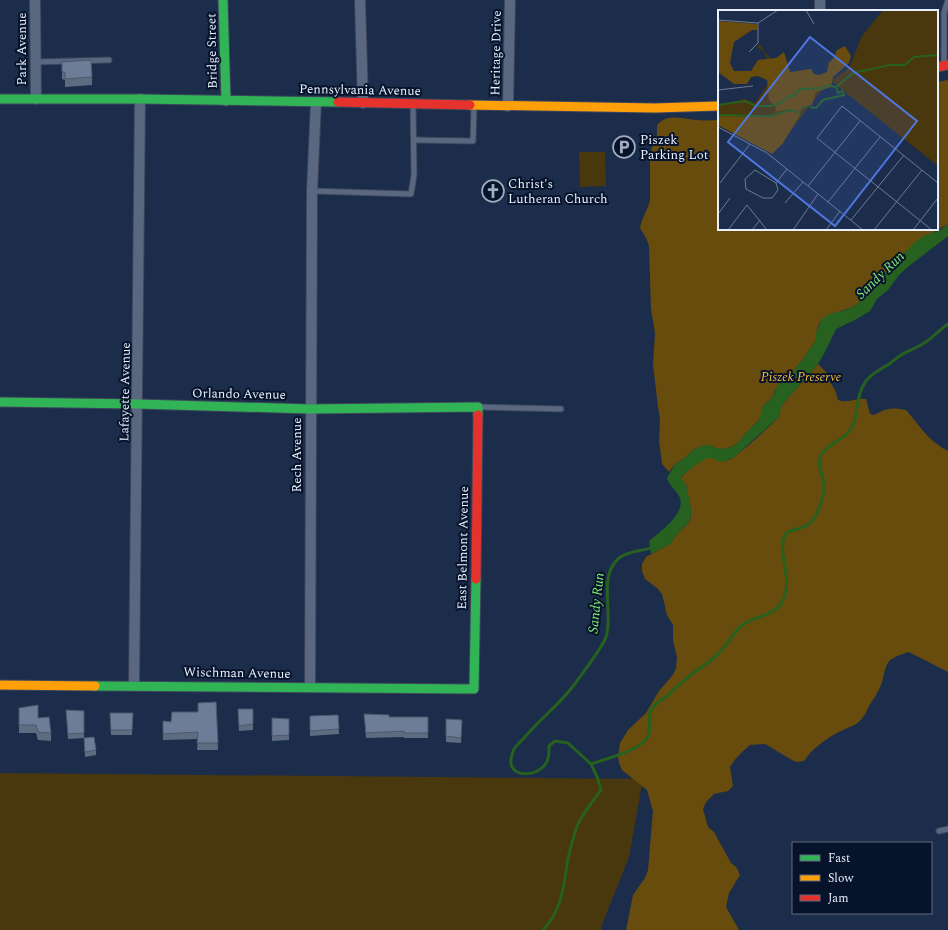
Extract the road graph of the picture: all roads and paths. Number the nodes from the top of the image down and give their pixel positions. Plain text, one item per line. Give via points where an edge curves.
1 (35, 0) edge
2 (223, 0) edge
3 (360, 0) edge
4 (510, 0) edge
5 (948, 0) edge
6 (109, 60) dead end
7 (35, 62) junction
8 (943, 66) edge
9 (0, 99) edge
10 (36, 99) junction
11 (140, 99) junction
12 (226, 101) junction
13 (316, 102) junction
14 (363, 103) junction
15 (413, 104) junction
16 (474, 105) junction
17 (508, 106) junction
18 (718, 106) edge
19 (414, 140) junction
20 (312, 191) junction
21 (0, 402) edge
22 (138, 404) junction
23 (478, 407) junction
24 (310, 408) junction
25 (561, 409) dead end
26 (0, 685) edge
27 (134, 685) junction
28 (310, 687) junction
29 (474, 689) joint
30 (948, 829) edge
31 (939, 831) dead end

1 - 7 street, Park Avenue
2 - 12 street, Bridge Street
3 - 14 street
4 - 17 street, Heritage Drive
5 - 8 lane via 944,13
6 - 7 lane
7 - 10 street, Park Avenue
9 - 10 street, Pennsylvania Avenue
10 - 11 street, Pennsylvania Avenue
11 - 12 street, Pennsylvania Avenue
11 - 22 street, Lafayette Avenue
12 - 13 street, Pennsylvania Avenue
13 - 14 street, Pennsylvania Avenue
13 - 20 street, Rech Avenue
14 - 15 street, Pennsylvania Avenue
15 - 16 street, Pennsylvania Avenue
15 - 19 lane
16 - 17 street, Pennsylvania Avenue
16 - 19 lane via 473,141
17 - 18 street, Pennsylvania Avenue
19 - 20 lane via 411,194
20 - 24 street, Rech Avenue
21 - 22 street, Orlando Avenue
22 - 24 street, Orlando Avenue
22 - 27 street, Lafayette Avenue
23 - 24 street, Orlando Avenue
23 - 25 lane
23 - 29 street, East Belmont Avenue
24 - 28 street, Rech Avenue
26 - 27 street, Wischman Avenue
27 - 28 street, Wischman Avenue
28 - 29 street, Wischman Avenue
30 - 31 lane

